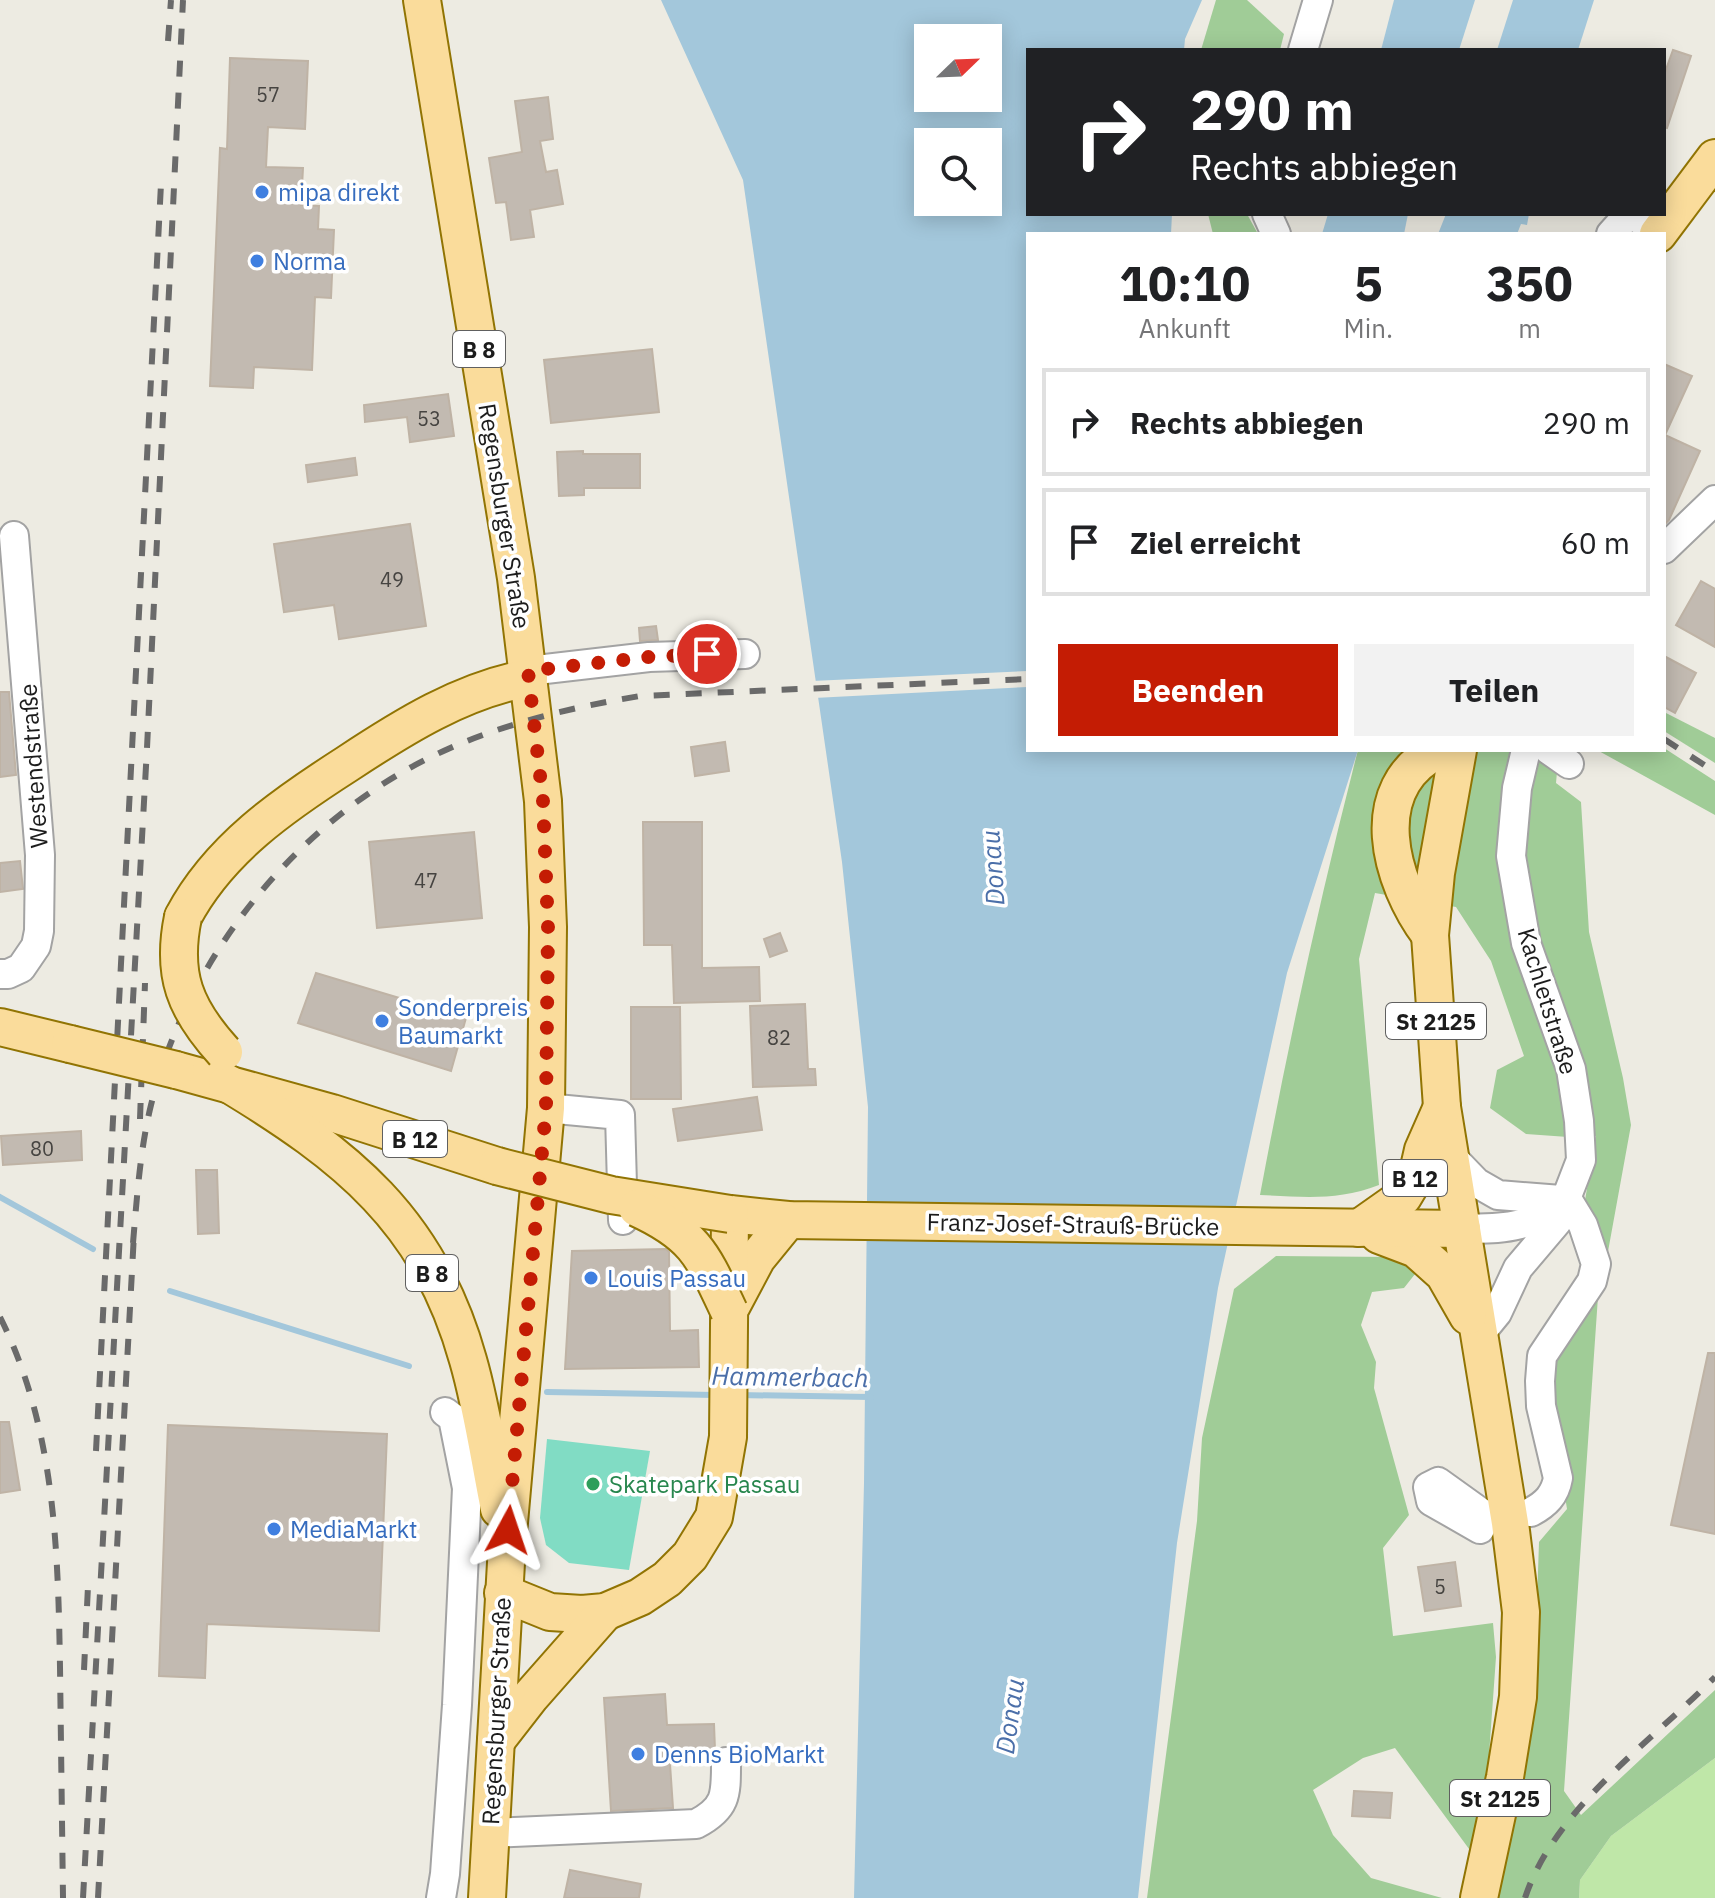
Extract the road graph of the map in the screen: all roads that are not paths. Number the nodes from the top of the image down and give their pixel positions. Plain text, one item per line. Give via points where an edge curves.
1 (422, 0) edge
2 (1318, 0) edge
3 (1304, 48) edge
4 (1715, 158) edge
5 (1666, 204) edge
6 (1645, 223) edge
7 (1617, 232) edge
8 (1715, 500) edge
9 (14, 536) dead end
10 (1666, 547) edge
11 (745, 654) dead end
12 (528, 674) junction
13 (1435, 752) edge
14 (1458, 752) edge
15 (1526, 752) edge
16 (1430, 935) junction
17 (0, 974) edge
18 (0, 1027) edge
19 (226, 1068) junction
20 (1442, 1107) junction
21 (546, 1108) junction
22 (332, 1113) joint
23 (1448, 1153) junction
24 (1564, 1199) junction
25 (617, 1208) junction
26 (730, 1214) junction
27 (788, 1220) junction
28 (1359, 1228) junction
29 (1462, 1229) junction
30 (729, 1311) junction
31 (1479, 1335) junction
32 (449, 1415) dead end
33 (1531, 1512) dead end
34 (507, 1545) junction
35 (503, 1593) junction
36 (605, 1612) junction
37 (496, 1741) junction
38 (726, 1762) dead end
39 (489, 1833) junction
40 (441, 1898) edge
41 (487, 1898) edge
42 (1479, 1898) edge

1 - 12 main road, Regensburger Straße / B 8
2 - 3 street
4 - 5 main road
6 - 7 street
8 - 10 street
9 - 17 street, Westendstraße via 40,855 39,931 21,968
11 - 12 street via 649,657
12 - 19 main road, B 8, bridge via 406,725 265,820 205,880 183,917 177,962 182,988
12 - 21 main road, Regensburger Straße / B 8 via 543,801
13 - 16 main road via 1414,766 1402,784 1392,811 1390,846 1413,911
14 - 16 main road, St 2125
15 - 24 street, Kachletstraße via 1511,856 1526,943 1571,1069 1581,1160
16 - 20 main road, St 2125
18 - 19 main road, bridge via 176,1070
19 - 22 main road, B 8 via 251,1070
19 - 34 main road, B 8 via 353,1171 382,1198 415,1243 445,1296 468,1360
20 - 23 main road, St 2125
20 - 28 main road, B 12 via 1403,1197
21 - 25 street via 620,1115
21 - 34 main road, Regensburger Straße / B 8
22 - 25 main road, B 12, bridge
23 - 24 street via 1477,1183 1498,1195
23 - 29 main road, St 2125
24 - 29 street via 1530,1223
24 - 31 street, Kachletstraße via 1557,1222 1518,1268 1497,1313
24 - 33 street via 1583,1225 1596,1264 1592,1281 1542,1356 1541,1406 1558,1478 1545,1504
25 - 26 main road, B 12, bridge
25 - 30 main road, bridge via 670,1223 703,1256
26 - 27 main road, B 12
26 - 30 main road
27 - 28 main road, Franz-Josef-Strauß-Brücke
27 - 30 main road via 757,1258
28 - 29 main road, Franz-Josef-Strauß-Brücke
28 - 31 main road via 1416,1249 1444,1274
29 - 31 main road, St 2125
30 - 36 main road via 728,1437 714,1517 690,1556 667,1579
31 - 42 main road, St 2125 via 1521,1612 1518,1697
32 - 40 street, Regensburger Straße via 467,1488 451,1666
34 - 35 main road, Regensburger Straße / B 8
35 - 36 main road via 550,1612
35 - 37 main road, Regensburger Straße / B 8
36 - 37 main road
37 - 39 main road, Regensburger Straße / B 8
38 - 39 street via 726,1793 719,1808 696,1824
39 - 41 main road, Regensburger Straße / B 8

